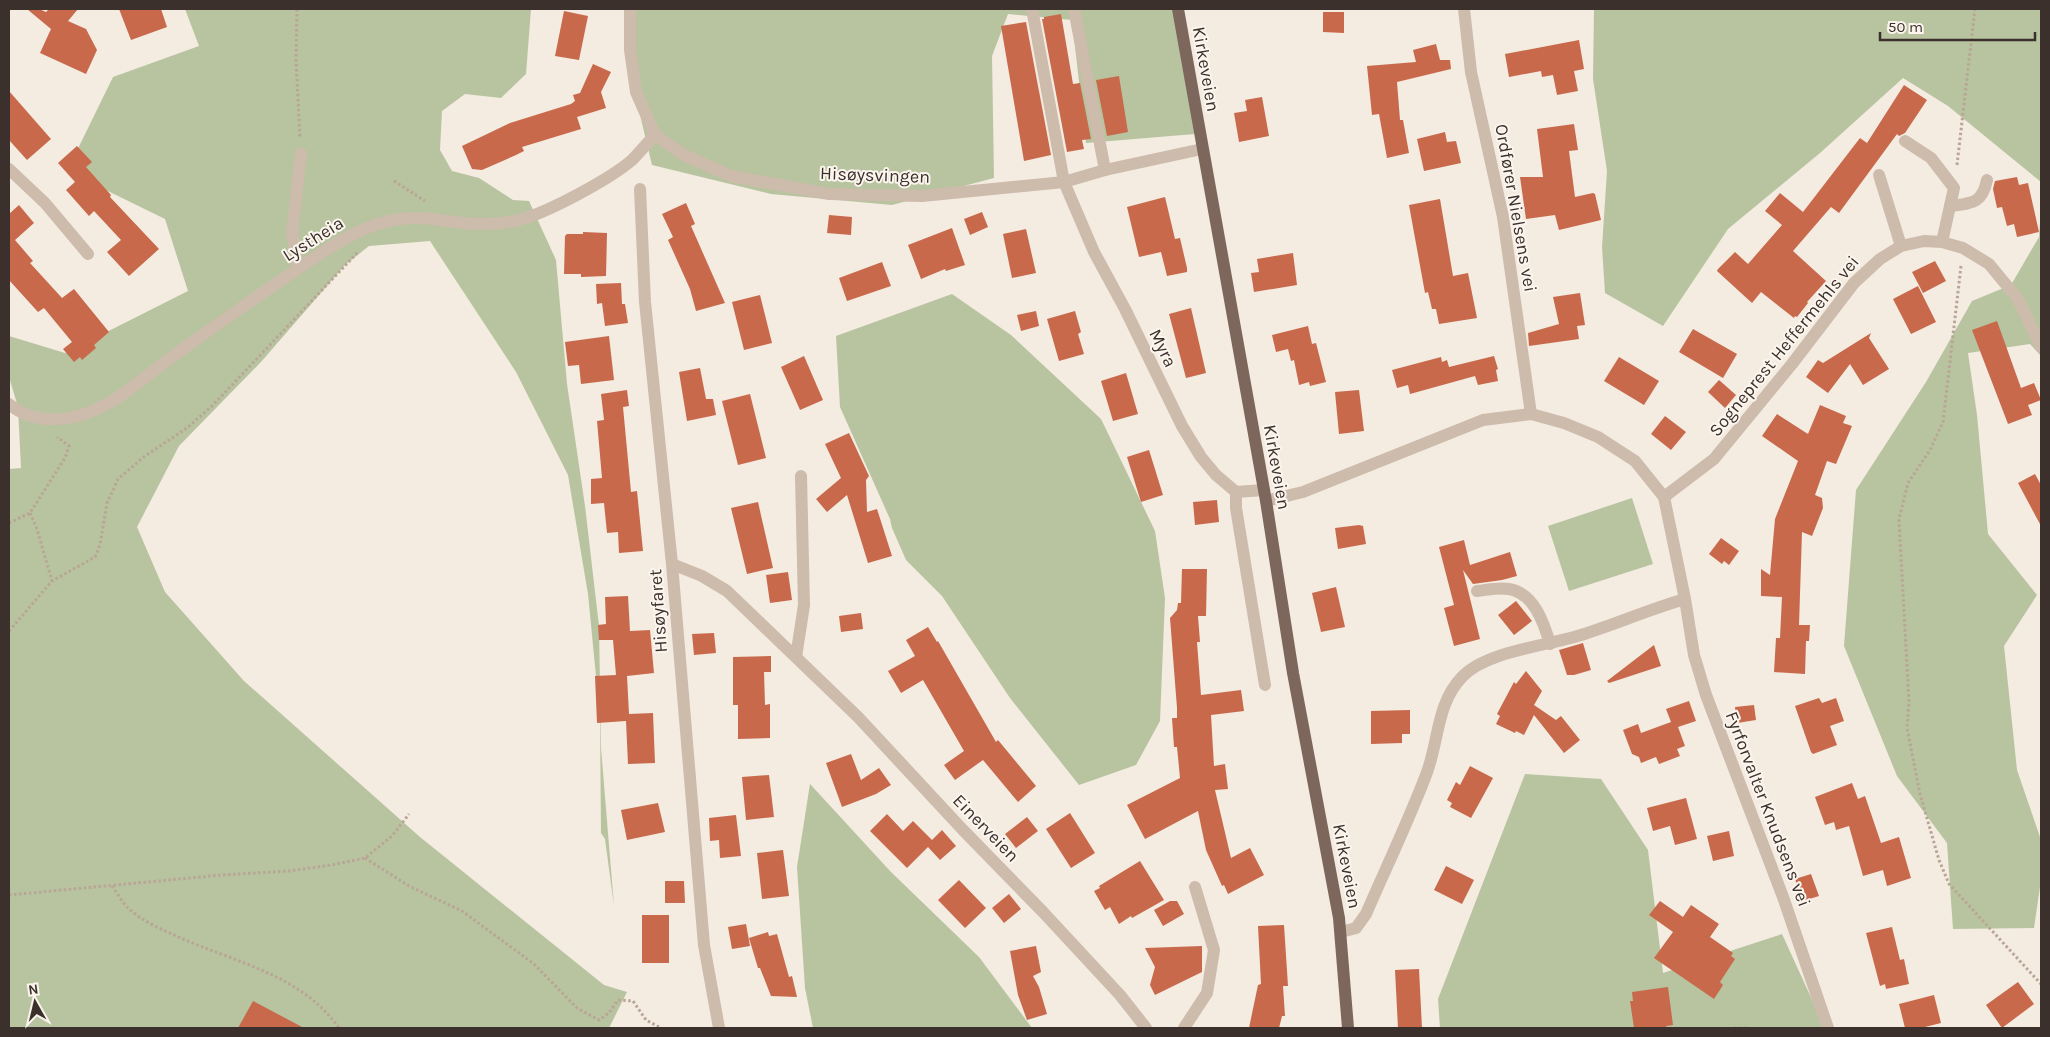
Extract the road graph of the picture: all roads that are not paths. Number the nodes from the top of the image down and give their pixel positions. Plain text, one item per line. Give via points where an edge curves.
1 (630, 9) edge
2 (1032, 9) edge
3 (1074, 9) edge
4 (1178, 9) edge
5 (1464, 9) edge
6 (655, 135) junction
7 (1905, 141) dead end
8 (1202, 149) junction
9 (301, 154) road end
10 (9, 169) edge
11 (1105, 170) junction
12 (1879, 175) dead end
13 (1987, 180) dead end
14 (1064, 182) junction
15 (640, 189) dead end
16 (1950, 206) junction
17 (1942, 242) junction
18 (1901, 246) junction
19 (88, 254) dead end
20 (298, 268) junction
21 (2041, 347) edge
22 (9, 404) edge
23 (1531, 414) junction
24 (801, 476) dead end
25 (1236, 492) junction
26 (1265, 496) junction
27 (1664, 497) junction
28 (672, 564) junction
29 (1477, 591) dead end
30 (1685, 599) junction
31 (1550, 644) junction
32 (796, 657) junction
33 (1264, 685) dead end
34 (1195, 887) dead end
35 (1341, 932) junction
36 (719, 1028) edge
37 (1146, 1028) edge
38 (1184, 1028) edge
39 (1348, 1028) edge
40 (1828, 1028) edge

1 - 6 street via 630,50 636,92
2 - 14 street, Myra
3 - 11 street
4 - 8 main road, Kirkeveien
5 - 23 street, Ordfører Nielsens vei via 1471,72 1503,217
6 - 14 street, Hisøysvingen via 684,155 731,176 829,194 922,196
6 - 20 street, Lystheia via 631,160 595,183 519,220 480,224 417,218 377,223 362,228
7 - 16 street via 1930,158 1954,188
8 - 11 street, Hisøysvingen
8 - 26 main road, Kirkeveien
9 - 20 street via 292,233
10 - 19 street via 45,203
11 - 14 street, Hisøysvingen
12 - 18 street
13 - 16 street via 1985,192 1978,199
14 - 25 street, Myra via 1094,252 1182,426 1201,457
15 - 28 street, Hisøyfaret via 645,302
16 - 17 street
17 - 18 street, Sogneprest Heffermehls vei
17 - 21 street, Sogneprest Heffermehls vei via 1963,248 1989,264 2018,299
18 - 27 street, Sogneprest Heffermehls vei via 1880,259 1854,283 1714,459
20 - 22 street, Lystheia via 128,390 95,410 55,420 33,417
23 - 26 street, Fyrforvalter Knudsens vei via 1483,420 1303,492
23 - 27 street, Fyrforvalter Knudsens vei via 1598,437 1635,461
24 - 32 street via 804,605
25 - 26 street
25 - 33 street
26 - 35 main road, Kirkeveien via 1293,673
27 - 30 street, Fyrforvalter Knudsens vei
28 - 32 street, Einerveien via 727,591
28 - 36 street, Hisøyfaret via 704,945
29 - 31 street via 1507,588 1525,597 1537,610
30 - 31 street
30 - 40 street, Fyrforvalter Knudsens vei via 1694,655 1706,695 1783,897
31 - 35 street, Kirkeveien via 1477,664 1450,691 1427,773 1366,914 1356,928
32 - 37 street, Einerveien via 858,717 1043,912
34 - 38 street via 1214,950 1208,993
35 - 39 main road, Kirkeveien

